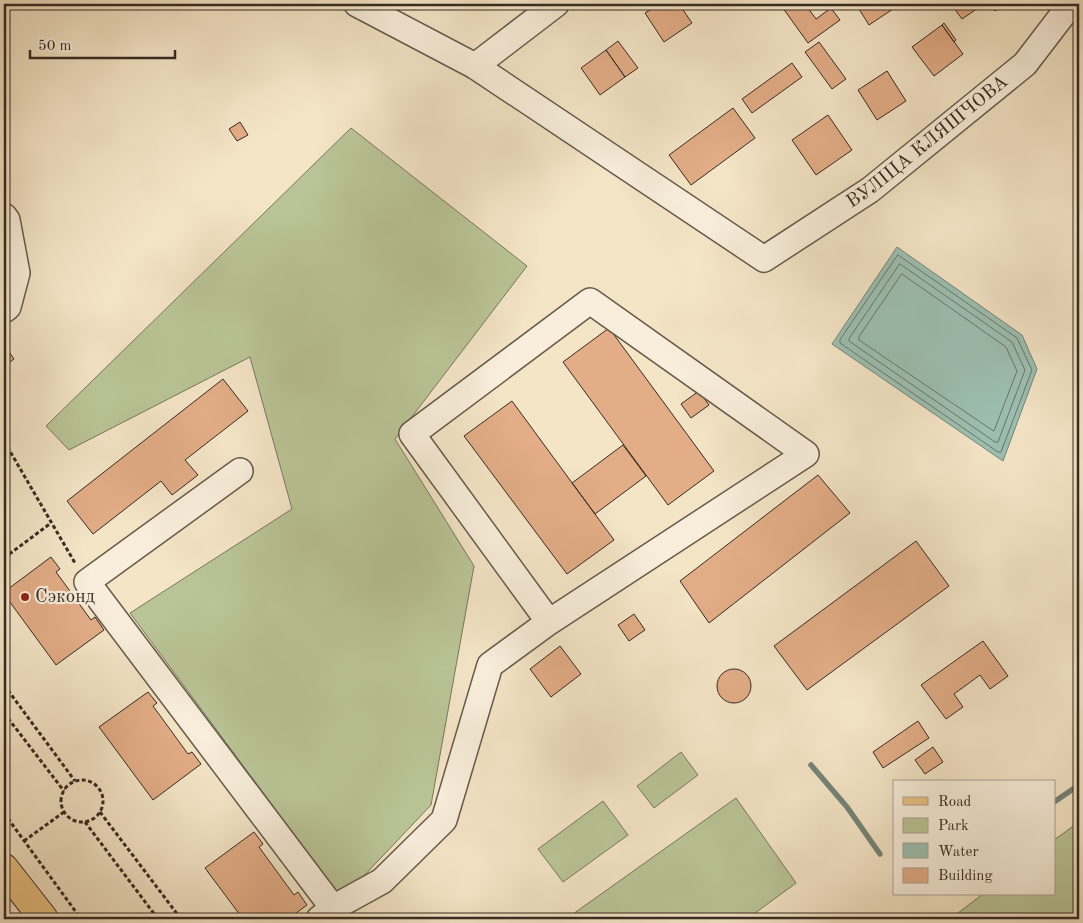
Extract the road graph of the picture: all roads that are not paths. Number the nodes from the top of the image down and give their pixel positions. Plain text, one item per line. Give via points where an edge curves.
1 (357, 4) edge
2 (556, 4) edge
3 (1071, 4) edge
4 (475, 66) junction
5 (4, 216) edge
6 (6, 308) edge
7 (240, 471) dead end
8 (549, 622) junction
9 (4, 868) edge
10 (326, 914) edge
11 (44, 919) edge

1 - 4 street
2 - 4 street
3 - 4 street, ВУЛІЦА КЛЯШЧОВА via 1025,64 870,190 764,259
5 - 6 street via 17,273
7 - 10 street via 87,582
8 - 8 street via 806,454 590,301 412,434
8 - 10 street via 490,665 444,820 382,880
9 - 11 main road

